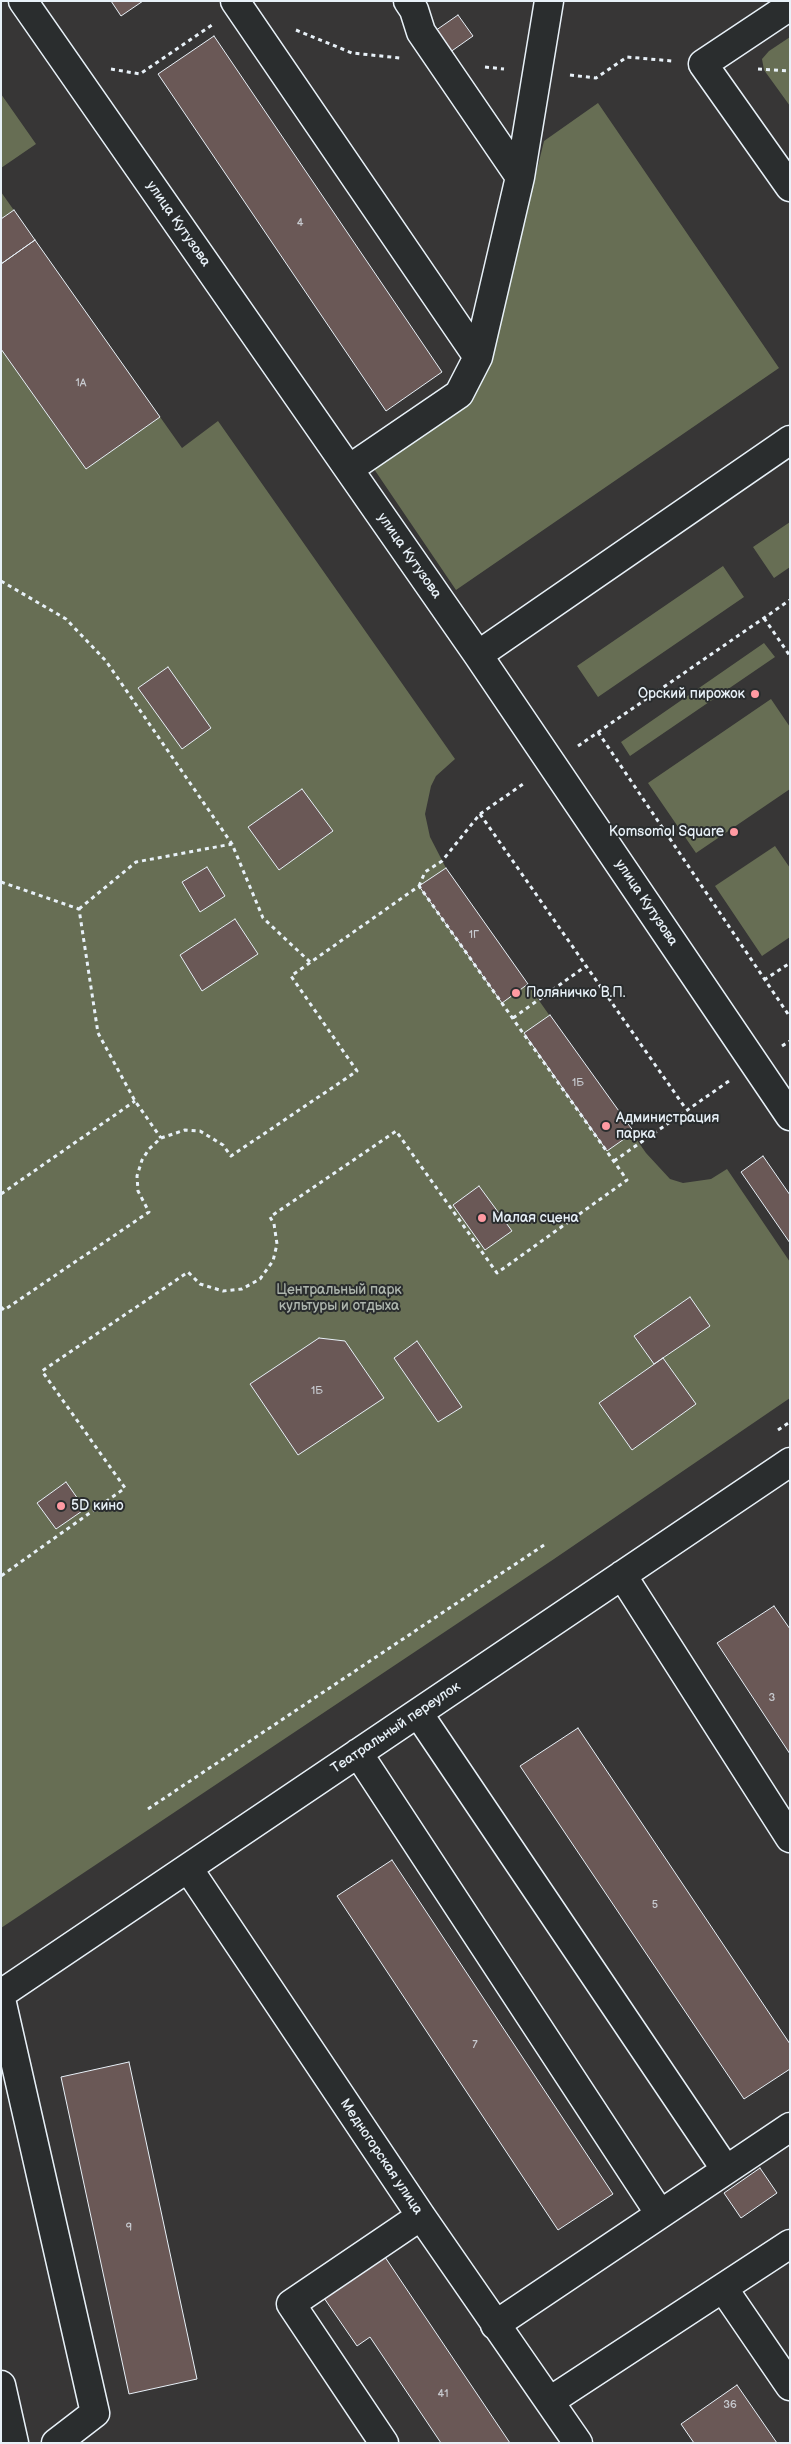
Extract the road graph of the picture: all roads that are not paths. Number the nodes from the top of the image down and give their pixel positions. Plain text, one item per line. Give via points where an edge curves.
1 (23, 1) edge
2 (408, 1) edge
3 (549, 1) edge
4 (237, 4) edge
5 (790, 6) edge
6 (520, 176) junction
7 (790, 187) edge
8 (478, 357) junction
9 (790, 440) edge
10 (349, 468) junction
11 (478, 655) junction
12 (790, 1116) edge
13 (790, 1462) edge
14 (622, 1575) junction
15 (418, 1713) junction
16 (358, 1753) junction
17 (790, 1838) edge
18 (188, 1868) junction
19 (1, 1994) edge
20 (1, 1999) edge
21 (790, 2127) edge
22 (726, 2170) junction
23 (660, 2214) junction
24 (421, 2216) junction
25 (790, 2244) edge
26 (723, 2288) junction
27 (495, 2325) junction
28 (1, 2385) edge
29 (790, 2386) edge
30 (550, 2401) junction
31 (14, 2443) edge
32 (56, 2443) edge
33 (384, 2443) edge
34 (578, 2443) edge

1 - 10 street, улица Кутузова
2 - 6 street via 421,32
3 - 6 street
4 - 8 street
5 - 7 street via 703,64
6 - 8 street
8 - 10 street via 459,394
9 - 11 street
10 - 11 street, улица Кутузова
11 - 12 street, улица Кутузова
13 - 14 street, Театральный переулок
14 - 15 street, Театральный переулок
14 - 17 street
15 - 16 street, Театральный переулок
15 - 22 street
16 - 18 street, Театральный переулок
16 - 23 street
18 - 19 street, Театральный переулок
18 - 24 street, Медногорская улица
20 - 32 street via 96,2413
21 - 22 street
22 - 23 street
23 - 27 street
24 - 27 street, Медногорская улица
24 - 33 street via 291,2304
25 - 26 street
26 - 29 street
26 - 30 street
27 - 30 street, Медногорская улица
28 - 31 street
30 - 34 street, Медногорская улица

